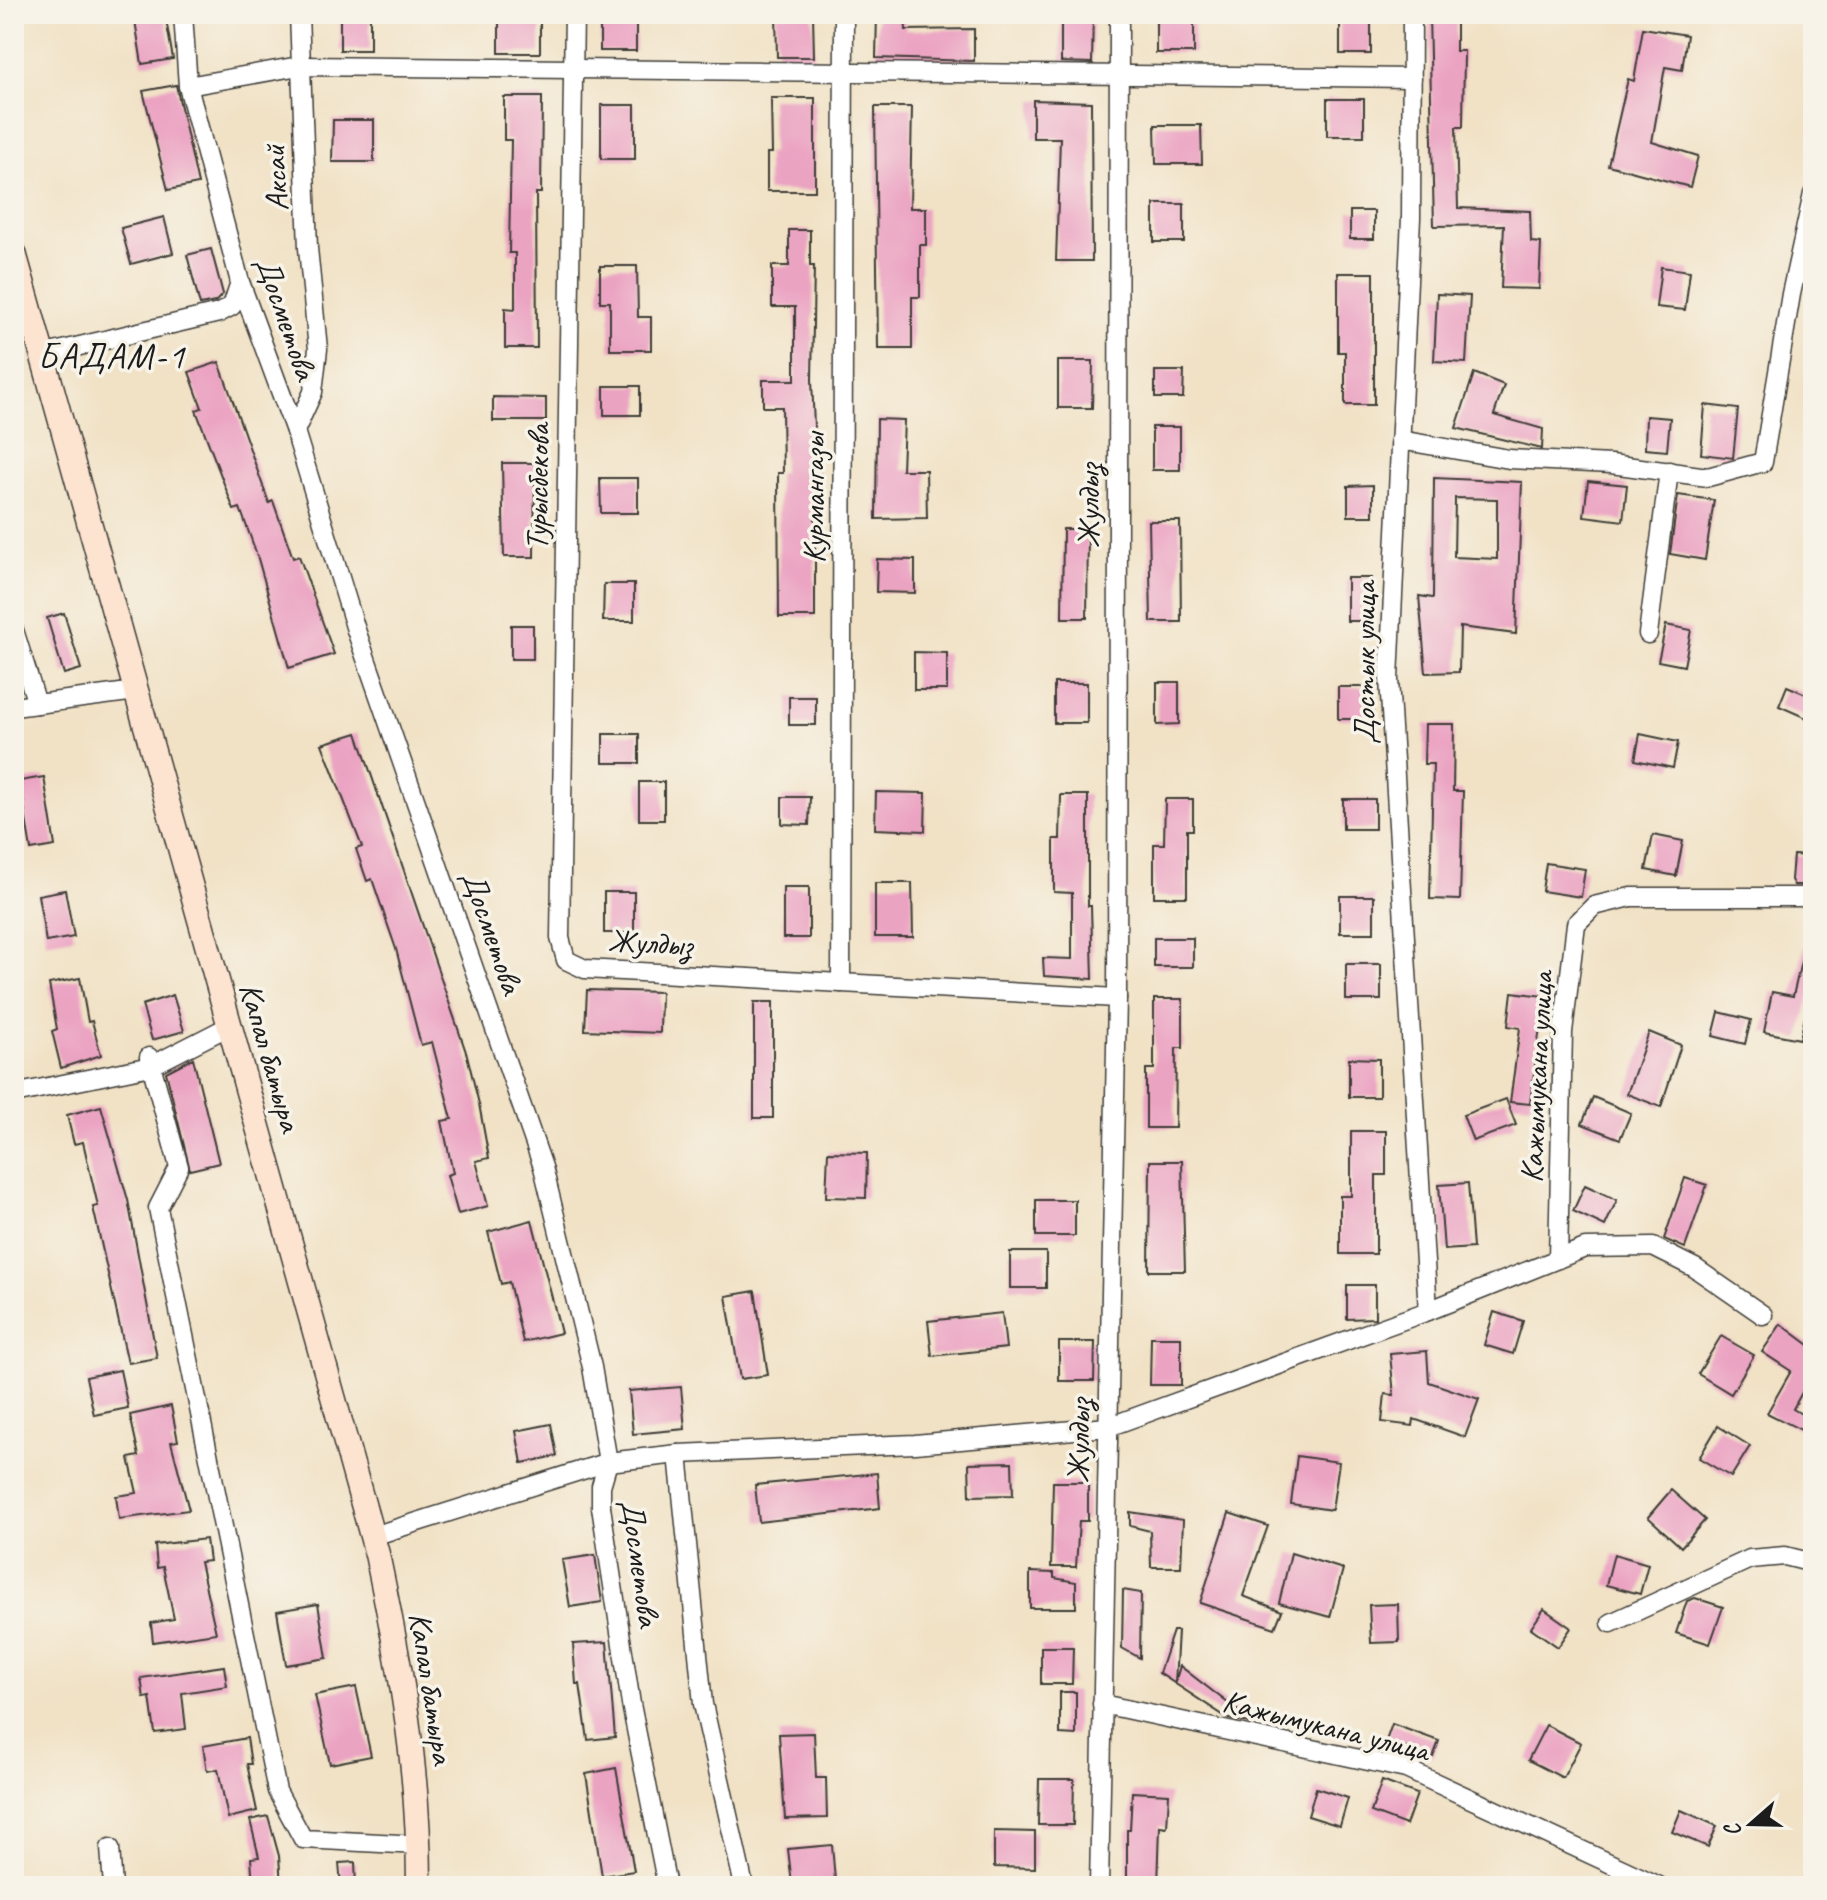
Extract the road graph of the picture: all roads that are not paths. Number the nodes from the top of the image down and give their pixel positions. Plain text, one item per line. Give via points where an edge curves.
1 (183, 14) edge
2 (299, 14) edge
3 (574, 14) edge
4 (844, 14) edge
5 (1119, 14) edge
6 (1412, 14) edge
7 (299, 66) junction
8 (574, 69) junction
9 (844, 72) junction
10 (1118, 75) junction
11 (1412, 78) junction
12 (188, 86) junction
13 (1813, 194) edge
14 (14, 253) edge
15 (240, 282) junction
16 (42, 355) junction
17 (295, 431) junction
18 (1400, 440) junction
19 (1669, 471) junction
20 (14, 630) edge
21 (1648, 634) dead end
22 (136, 691) junction
23 (37, 704) junction
24 (14, 707) edge
25 (1813, 897) edge
26 (566, 960) joint
27 (841, 983) junction
28 (1117, 998) junction
29 (229, 1026) junction
30 (150, 1061) junction
31 (14, 1094) edge
32 (1558, 1259) junction
33 (1428, 1311) junction
34 (1763, 1315) dead end
35 (1108, 1427) junction
36 (678, 1454) junction
37 (608, 1462) junction
38 (373, 1536) junction
39 (1813, 1563) edge
40 (1611, 1623) dead end
41 (1102, 1704) junction
42 (419, 1845) junction
43 (110, 1848) dead end
44 (1813, 1880) edge
45 (113, 1886) edge
46 (419, 1886) edge
47 (667, 1886) edge
48 (744, 1886) edge
49 (1099, 1886) edge
50 (1659, 1886) edge
51 (1809, 1886) edge

1 - 12 street, Досметова
2 - 7 street, Аксай
3 - 8 street, Турысбекова
4 - 9 street, Курмангазы
5 - 10 street, Жулдыз
6 - 11 street, Достык улица
7 - 8 street
7 - 12 street
7 - 17 street, Аксай via 318,349 313,392
8 - 9 street
8 - 26 street, Турысбекова via 560,938
9 - 10 street
9 - 27 street, Курмангазы
10 - 11 street
10 - 28 street, Жулдыз
11 - 18 street, Достык улица
12 - 15 street, Досметова
13 - 19 street via 1763,462 1708,477
14 - 16 main road, Капал батыра
15 - 16 street via 232,306 219,313
15 - 17 street, Досметова
16 - 22 main road, Капал батыра
17 - 37 street, Досметова via 356,630 543,1167 592,1367
18 - 19 street via 1509,459
18 - 33 street, Достык улица via 1389,679
19 - 21 street
20 - 23 street
22 - 23 street
22 - 29 main road, Капал батыра
23 - 24 street
25 - 32 street, Кажымукана улица via 1631,897 1594,906 1576,924 1563,1032
26 - 27 street, Жулдыз via 585,969
27 - 28 street, Жулдыз
28 - 35 street, Жулдыз
29 - 30 street
29 - 38 main road, Капал батыра
30 - 31 street
30 - 42 street via 179,1167 158,1208 277,1791 303,1839
32 - 33 street
32 - 34 street via 1585,1248 1653,1247 1695,1268
33 - 35 street
35 - 36 street via 915,1444
35 - 41 street, Жулдыз
36 - 37 street
36 - 48 street via 703,1704
37 - 38 street
37 - 47 street, Досметова via 601,1507 631,1704
38 - 42 main road, Капал батыра via 405,1689
39 - 40 street via 1785,1556 1750,1559
41 - 49 street, Жулдыз
41 - 50 street, Кажымукана улица via 1406,1769
42 - 46 main road, Капал батыра
43 - 45 street
44 - 51 street

